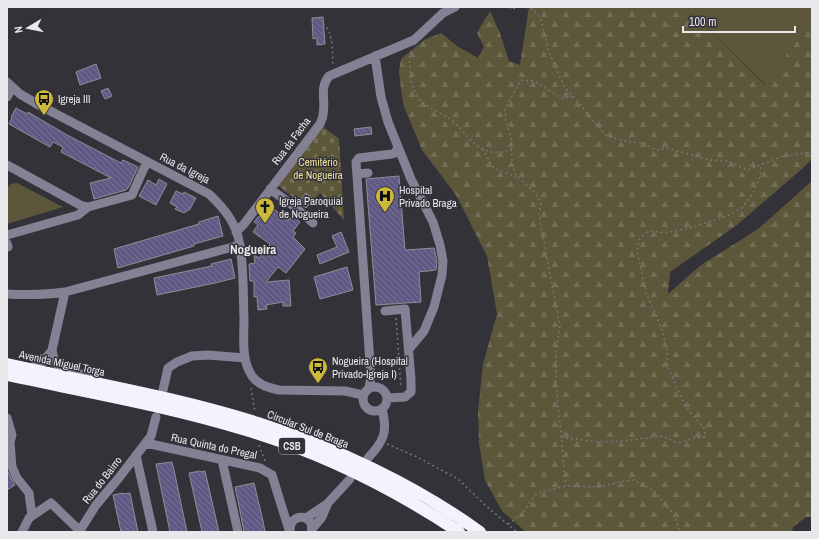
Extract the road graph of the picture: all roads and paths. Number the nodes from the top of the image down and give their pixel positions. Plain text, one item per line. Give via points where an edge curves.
1 (455, 7) edge
2 (509, 7) edge
3 (519, 7) edge
4 (526, 7) edge
5 (323, 24) dead end
6 (414, 40) junction
7 (375, 56) junction
8 (332, 75) junction
9 (9, 85) edge
10 (573, 96) junction
11 (7, 97) edge
12 (398, 147) junction
13 (481, 147) junction
14 (511, 149) junction
15 (812, 152) edge
16 (148, 162) junction
17 (761, 165) junction
18 (7, 166) edge
19 (368, 173) dead end
20 (357, 174) junction
21 (517, 178) junction
22 (270, 189) junction
23 (88, 207) junction
24 (313, 223) dead end
25 (236, 232) junction
26 (7, 234) edge
27 (240, 245) junction
28 (65, 292) junction
29 (7, 294) edge
30 (395, 310) junction
31 (384, 311) dead end
32 (409, 349) junction
33 (52, 350) junction
34 (245, 358) junction
35 (7, 364) edge
36 (28, 369) junction
37 (7, 375) edge
38 (253, 378) junction
39 (110, 390) junction
40 (162, 390) dead end
41 (366, 392) junction
42 (402, 397) junction
43 (387, 398) junction
44 (382, 409) junction
45 (255, 412) dead end
46 (156, 417) dead end
47 (7, 418) edge
48 (561, 437) junction
49 (380, 441) junction
50 (146, 443) junction
51 (259, 445) dead end
52 (136, 455) junction
53 (368, 458) dead end
54 (222, 460) junction
55 (268, 472) junction
56 (350, 479) dead end
57 (566, 486) junction
58 (280, 501) junction
59 (328, 504) junction
60 (32, 516) junction
61 (303, 517) junction
62 (508, 524) junction
63 (312, 530) edge
64 (80, 531) edge
65 (290, 531) edge
66 (22, 532) edge
67 (153, 532) edge
68 (238, 532) edge
69 (459, 532) edge
70 (480, 532) edge
71 (517, 532) edge
72 (680, 532) edge

1 - 6 street via 443,13
2 - 3 path
4 - 10 path via 534,10 541,19 548,50 565,88
5 - 8 path via 330,34
6 - 7 street
6 - 13 path via 409,59 415,94 429,107 450,119 472,142
7 - 8 street
7 - 12 street via 383,105
8 - 22 street, Rua da Facha via 325,81 323,89 323,115 320,124
9 - 11 street
9 - 16 street, Rua da Igreja via 37,104
10 - 14 path via 563,99 534,81 521,80 505,108
10 - 17 path via 607,136 644,143 656,150 667,148 709,160 727,162 748,170
12 - 20 street via 392,154 358,158
12 - 32 street via 433,222 443,261 434,307 424,331
13 - 14 path via 488,152 502,153
13 - 21 path via 494,168
14 - 21 path
15 - 17 path via 780,157
16 - 23 street via 132,195
16 - 25 street, Rua da Igreja via 210,194 230,217
17 - 48 path via 760,177 743,207 727,216 689,228 664,233 645,233 639,240 637,251 646,293 668,351 667,365 686,406 704,428 705,437 678,443 663,436 599,442
18 - 23 street
19 - 20 street
20 - 41 street via 371,377
21 - 48 path via 536,193 541,202 539,214 560,326 556,352 556,384
22 - 24 street
22 - 25 street, Rua da Facha
23 - 26 street via 78,215
25 - 27 street, Rua da Igreja
27 - 28 street
27 - 34 street, Rua da Igreja
28 - 29 street via 30,296
28 - 33 street
30 - 31 street
30 - 32 street via 405,309
30 - 42 path
32 - 42 street via 411,392
33 - 36 street via 42,363
33 - 39 street via 54,363 58,366 93,377
34 - 38 street, Rua da Igreja
34 - 40 street via 192,356 168,368
35 - 36 highway, Avenida Miguel Torga / CSB
36 - 39 highway, Avenida Miguel Torga / CSB
37 - 39 highway, Avenida Miguel Torga / CSB
38 - 41 street via 269,388 279,390
38 - 45 path via 251,385
39 - 69 highway, Circular Sul de Braga / CSB via 247,430 305,450 392,491
39 - 70 highway, Circular Sul de Braga / CSB via 200,407 316,444 413,489
41 - 43 street via 372,387 381,388
41 - 44 street via 363,403 368,409 375,412
42 - 43 street
43 - 44 street
44 - 49 street via 385,422 384,435
46 - 50 street, Rua do Bairro via 151,436
47 - 60 street via 12,435 12,466 17,478 29,493
48 - 57 path
49 - 53 street
49 - 62 path via 458,479
50 - 52 street, Rua do Bairro
50 - 54 street, Rua Quinta do Pregal
51 - 55 path
52 - 64 street, Rua do Bairro via 96,505
52 - 67 street
54 - 55 street, Rua Quinta do Pregal
54 - 68 street
55 - 58 street, Rua Quinta do Pregal via 272,475
56 - 59 street
57 - 62 path via 537,493 521,515
57 - 72 path via 600,487 634,480 654,491 674,514
58 - 61 street
58 - 65 street, Rua Quinta do Pregal
59 - 61 street
59 - 63 street
60 - 64 street via 51,504
60 - 66 street
61 - 63 street via 312,525
61 - 65 street via 292,520
62 - 71 path

